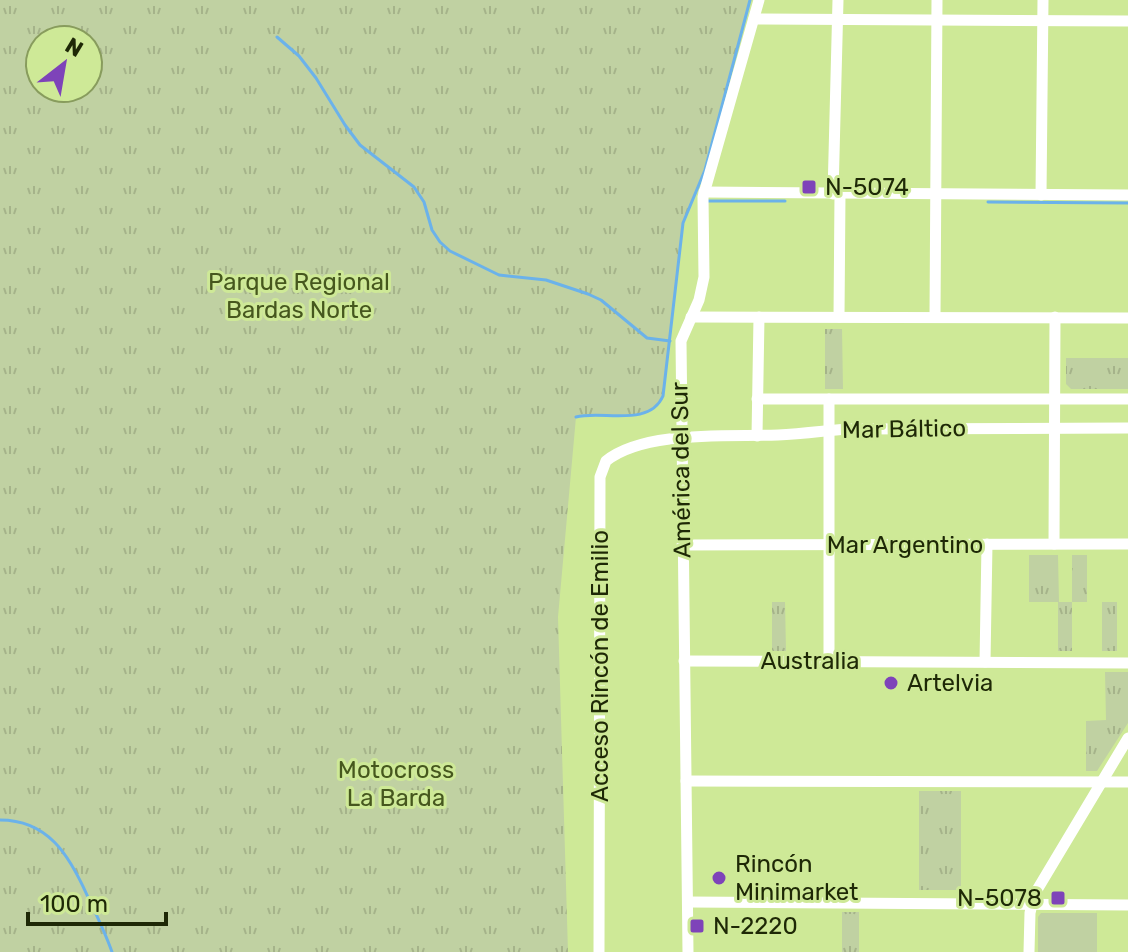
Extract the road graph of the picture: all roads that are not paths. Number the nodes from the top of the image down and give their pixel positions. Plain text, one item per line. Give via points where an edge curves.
1 (759, 0) edge
2 (838, 0) edge
3 (937, 0) edge
4 (1043, 0) edge
5 (754, 19) junction
6 (837, 20) junction
7 (937, 21) junction
8 (1042, 21) junction
9 (1128, 21) edge
10 (704, 192) junction
11 (836, 194) junction
12 (934, 194) junction
13 (1041, 195) junction
14 (1128, 195) edge
15 (691, 317) junction
16 (759, 317) junction
17 (839, 317) junction
18 (935, 317) junction
19 (1055, 317) junction
20 (1128, 318) edge
21 (757, 399) junction
22 (829, 399) junction
23 (1055, 399) junction
24 (1128, 399) edge
25 (1054, 428) junction
26 (1128, 428) edge
27 (829, 431) junction
28 (757, 436) junction
29 (680, 439) junction
30 (987, 544) junction
31 (1054, 544) junction
32 (1128, 544) edge
33 (682, 545) junction
34 (829, 545) junction
35 (684, 661) junction
36 (829, 662) junction
37 (985, 662) junction
38 (1128, 663) edge
39 (1128, 738) edge
40 (686, 781) junction
41 (1100, 782) junction
42 (1128, 782) edge
43 (688, 902) junction
44 (1031, 904) junction
45 (1128, 905) edge
46 (599, 952) edge
47 (688, 952) edge
48 (1029, 952) edge

1 - 5 street, América del Sur
2 - 6 street
3 - 7 street
4 - 8 street
5 - 6 street
5 - 10 street, América del Sur
6 - 7 street
6 - 11 street
7 - 8 street
7 - 12 street
8 - 9 street
8 - 13 street
10 - 11 street
10 - 15 street, América del Sur via 704,277
11 - 12 street
11 - 17 street
12 - 13 street
12 - 18 street
13 - 14 street
15 - 16 street
15 - 29 street, América del Sur via 681,341
16 - 17 street
16 - 21 street
17 - 18 street
18 - 19 street
19 - 20 street
19 - 23 street
21 - 22 street, Mar Báltico
21 - 28 street
22 - 23 street, Mar Báltico
22 - 27 street
23 - 24 street, Mar Báltico
23 - 25 street
25 - 26 street, Mar Báltico
25 - 27 street, Mar Báltico
25 - 31 street
27 - 28 street, Mar Báltico
27 - 34 street
28 - 29 street, Mar Báltico
29 - 33 street, América del Sur
29 - 46 street, Acceso Rincón de Emilio via 627,449 600,471
30 - 31 street, Mar Argentino
30 - 34 street, Mar Argentino
30 - 37 street
31 - 32 street, Mar Argentino
33 - 34 street, Mar Argentino
33 - 35 street, América del Sur
34 - 36 street
35 - 36 street, Australia
35 - 40 street, América del Sur
36 - 37 street, Australia
37 - 38 street, Australia
39 - 41 street
40 - 41 street
40 - 43 street, América del Sur
41 - 42 street
41 - 44 street
43 - 44 street
43 - 47 street, América del Sur
44 - 45 street
44 - 48 street

